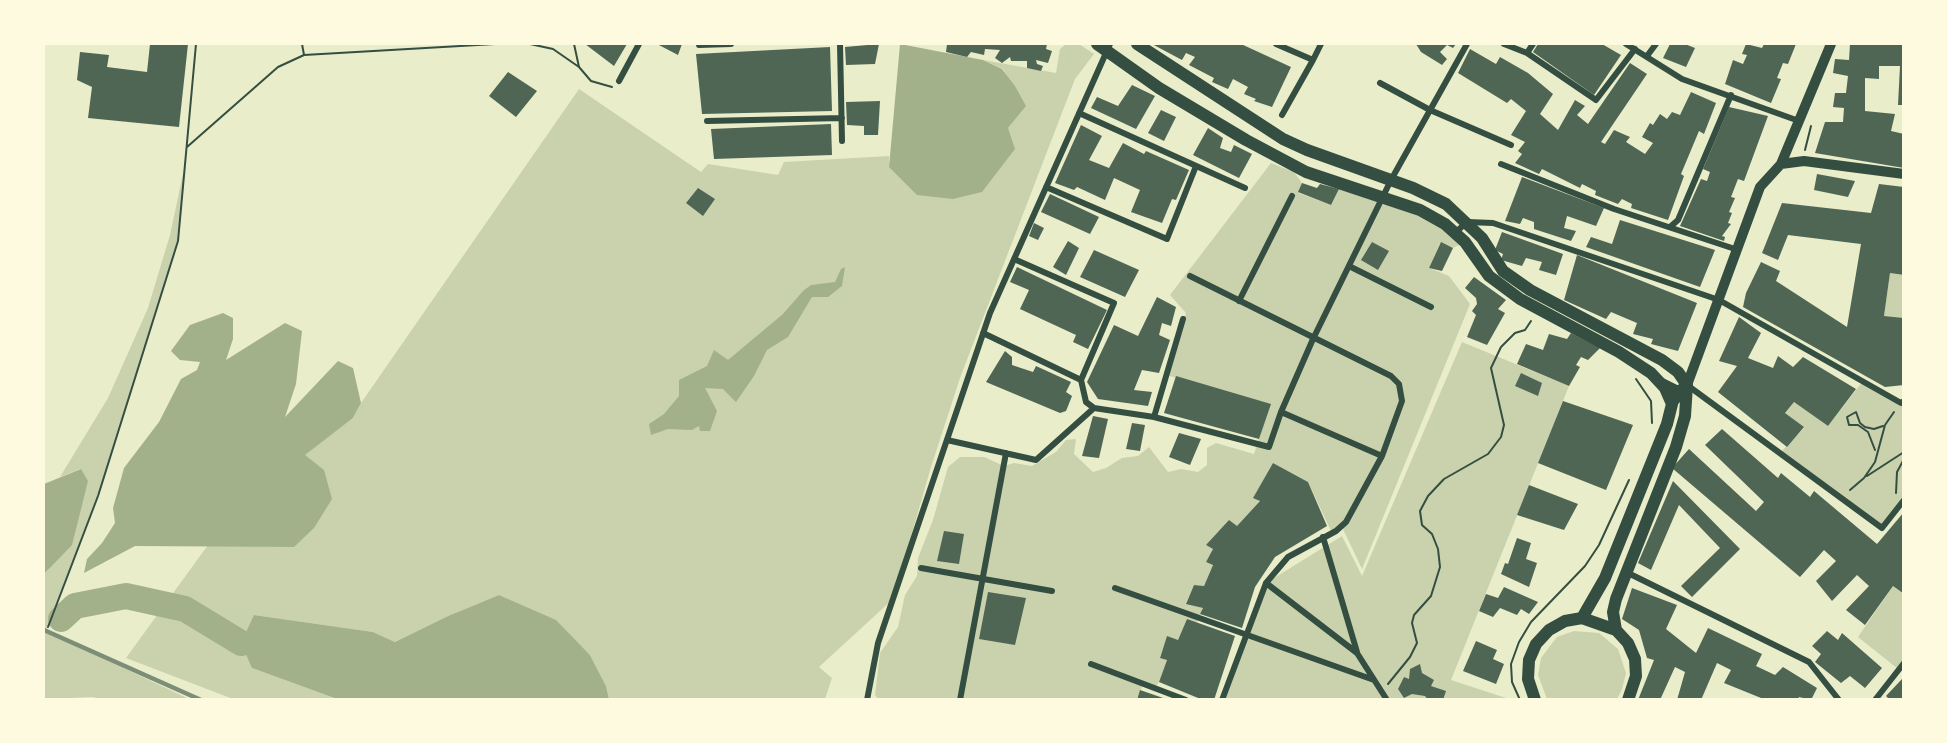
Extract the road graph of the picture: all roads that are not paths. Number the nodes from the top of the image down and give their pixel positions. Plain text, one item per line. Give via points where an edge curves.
1 (639, 44) edge
2 (731, 44) edge
3 (840, 44) edge
4 (1137, 44) edge
5 (1276, 44) edge
6 (1321, 44) edge
7 (1467, 44) edge
8 (1504, 44) edge
9 (1533, 44) edge
10 (1626, 44) edge
11 (1656, 44) edge
12 (1831, 44) edge
13 (699, 45) dead end
14 (1105, 46) edge
15 (1635, 49) junction
16 (1527, 53) junction
17 (1647, 56) junction
18 (1312, 60) junction
19 (619, 81) road end
20 (1380, 83) dead end
21 (1731, 95) junction
22 (1430, 110) junction
23 (1079, 113) junction
24 (1282, 115) dead end
25 (842, 118) junction
26 (707, 121) dead end
27 (1799, 121) junction
28 (842, 141) dead end
29 (1511, 145) dead end
30 (1501, 164) dead end
31 (1781, 164) junction
32 (1196, 166) junction
33 (1904, 174) edge
34 (1391, 180) junction
35 (1046, 187) junction
36 (1245, 188) dead end
37 (1292, 196) dead end
38 (1383, 197) junction
39 (1467, 222) junction
40 (1670, 227) junction
41 (1455, 233) junction
42 (1737, 250) junction
43 (1014, 259) junction
44 (1349, 266) junction
45 (1190, 276) dead end
46 (1719, 300) junction
47 (1239, 301) junction
48 (1431, 307) dead end
49 (1183, 319) dead end
50 (983, 333) junction
51 (1312, 339) junction
52 (1651, 373) junction
53 (1081, 380) junction
54 (1687, 385) junction
55 (1902, 402) edge
56 (1672, 405) junction
57 (1094, 408) junction
58 (1281, 412) junction
59 (1154, 417) junction
60 (947, 440) junction
61 (1006, 453) junction
62 (1382, 456) junction
63 (1903, 501) edge
64 (1323, 537) junction
65 (921, 568) dead end
66 (1626, 572) junction
67 (983, 579) junction
68 (1266, 584) junction
69 (1115, 588) dead end
70 (1052, 591) dead end
71 (1582, 618) junction
72 (1616, 630) junction
73 (1245, 634) junction
74 (1357, 653) junction
75 (1904, 663) edge
76 (1091, 664) dead end
77 (1374, 680) junction
78 (1385, 697) edge
79 (867, 699) edge
80 (960, 699) edge
81 (1186, 699) edge
82 (1222, 699) edge
83 (1535, 699) edge
84 (1628, 699) edge
85 (1839, 699) edge
86 (1875, 699) edge

1 - 19 street
2 - 13 street
3 - 25 street
4 - 34 main road via 1284,139
5 - 18 street
6 - 18 street
7 - 22 street
8 - 16 street
9 - 16 street
10 - 15 street
11 - 17 street
12 - 27 street
14 - 23 street
14 - 38 main road via 1159,88 1246,140 1306,172
15 - 16 street via 1596,100
15 - 17 street
17 - 21 street via 1682,79
18 - 24 street
20 - 22 street
21 - 27 street
21 - 40 street via 1678,220
22 - 29 street
22 - 34 street
23 - 32 street
23 - 35 street
25 - 26 street
25 - 28 street
27 - 31 street
30 - 40 street
31 - 33 street via 1804,161
31 - 42 street via 1760,188
32 - 35 street via 1167,239
32 - 36 street
34 - 38 street
34 - 39 main road via 1446,204
35 - 43 street
37 - 47 street
38 - 41 main road via 1420,210
38 - 44 street
39 - 41 street
39 - 46 street via 1493,223
39 - 54 main road via 1503,271 1530,290 1662,360
40 - 42 street
41 - 52 main road via 1489,276 1533,306
42 - 46 street
43 - 50 street
43 - 53 street via 1114,303
44 - 48 street
44 - 51 street
45 - 47 street
46 - 54 street
46 - 55 street
47 - 51 street
49 - 59 street
50 - 53 street
50 - 60 street
51 - 58 street
51 - 62 street via 1391,376 1399,384 1402,401
52 - 54 street via 1669,389 1678,391
52 - 56 main road via 1665,388
53 - 57 street via 1086,402
54 - 56 street
54 - 63 street via 1882,528
54 - 66 main road via 1688,401 1676,447
56 - 71 main road via 1605,578
57 - 59 street
57 - 61 street via 1036,460
58 - 59 street via 1269,447
58 - 62 street
60 - 61 street
60 - 79 street via 878,643
61 - 67 street
62 - 64 street via 1346,522
64 - 68 street via 1288,557
64 - 74 street
65 - 67 street
66 - 72 main road via 1613,612
66 - 85 street via 1809,662
67 - 70 street
67 - 80 street
68 - 73 street
68 - 74 street
69 - 73 street
71 - 72 main road
71 - 83 main road via 1548,630 1536,644 1529,660 1528,679
72 - 84 main road via 1635,659 1636,676
73 - 77 street
73 - 82 street
74 - 77 street
75 - 86 street
76 - 81 street
77 - 78 street

